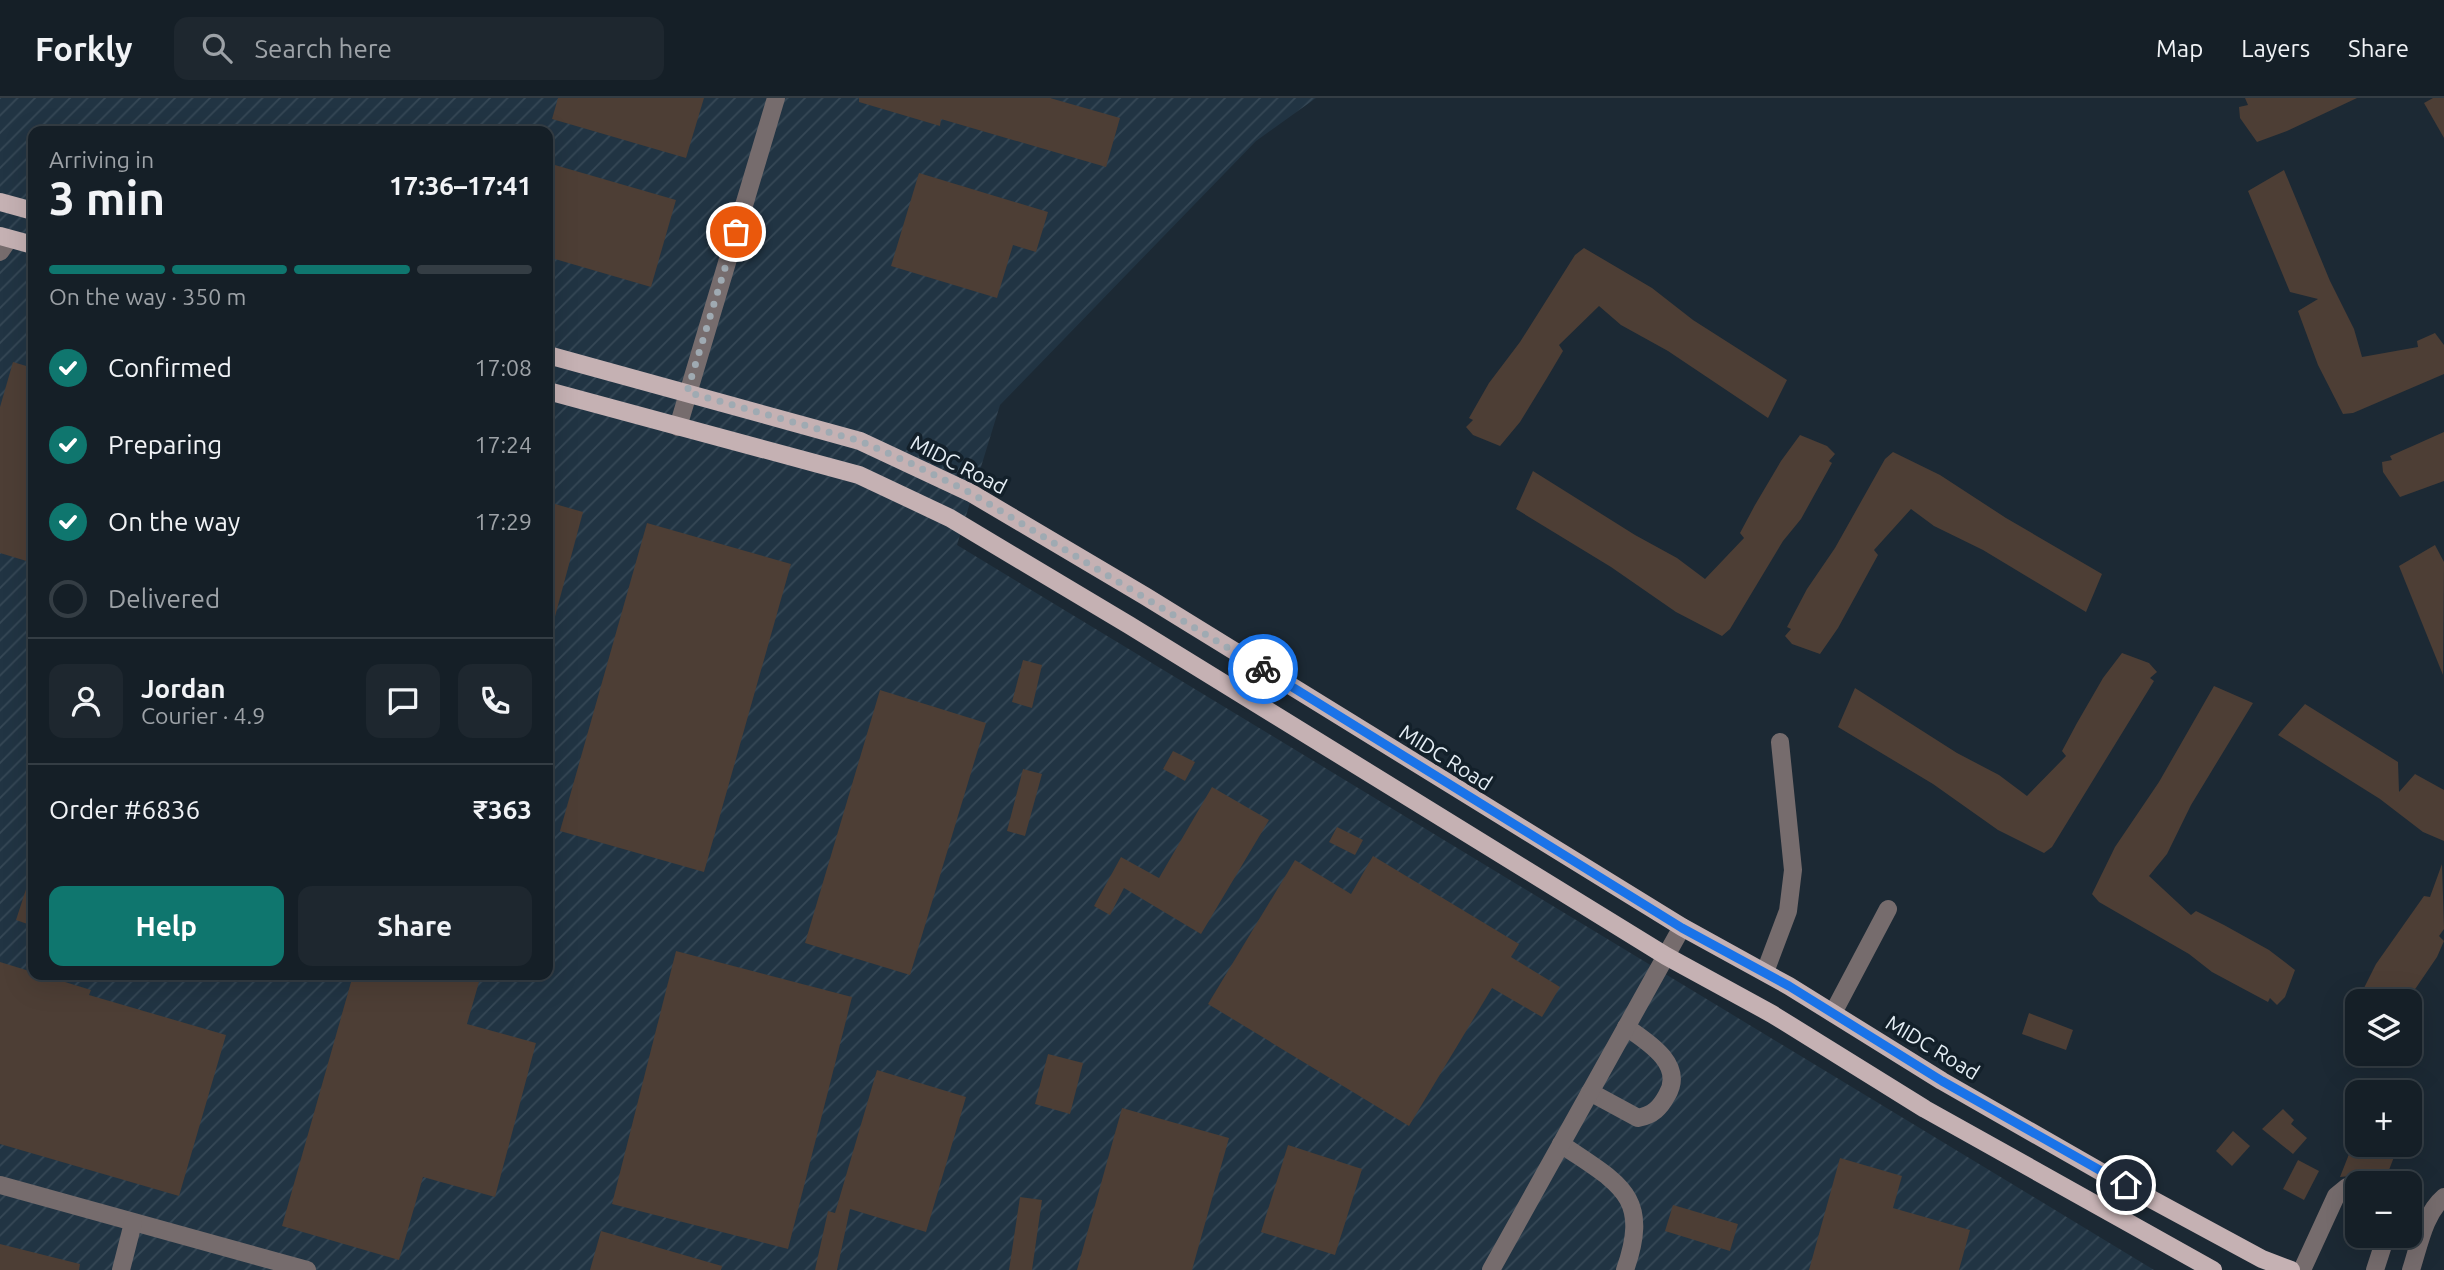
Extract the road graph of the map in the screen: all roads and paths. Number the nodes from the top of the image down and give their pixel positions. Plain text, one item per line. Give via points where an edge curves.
1 (776, 98) edge
2 (0, 202) edge
3 (28, 210) edge
4 (3, 242) edge
5 (28, 244) edge
6 (553, 356) edge
7 (553, 392) edge
8 (687, 392) junction
9 (678, 427) junction
10 (1780, 742) dead end
11 (1888, 909) dead end
12 (1682, 928) junction
13 (1666, 956) junction
14 (1765, 972) junction
15 (1833, 1013) junction
16 (1626, 1027) junction
17 (1590, 1092) junction
18 (1561, 1144) junction
19 (0, 1185) edge
20 (2345, 1189) edge
21 (2444, 1197) edge
22 (132, 1223) junction
23 (2382, 1248) edge
24 (2194, 1265) edge
25 (121, 1270) edge
26 (307, 1270) edge
27 (1491, 1270) edge
28 (1625, 1270) edge
29 (2213, 1270) edge
30 (2291, 1270) edge
31 (2302, 1270) edge
32 (2375, 1270) edge
33 (2411, 1270) edge

1 - 8 street
2 - 3 main road
4 - 5 main road
6 - 8 main road, MIDC Road
7 - 9 main road
8 - 9 street
8 - 12 main road, MIDC Road via 860,441 971,493
9 - 13 main road via 859,475 950,518
10 - 14 street via 1793,870 1788,911
11 - 15 street
12 - 13 street
12 - 14 main road, MIDC Road
13 - 16 street
13 - 24 main road
14 - 15 main road, MIDC Road
15 - 30 main road, MIDC Road via 2103,1173 2262,1259
16 - 17 street
16 - 17 street via 1669,1063 1671,1089 1651,1115 1639,1118
17 - 18 street
18 - 27 street
18 - 28 street via 1621,1186 1633,1207 1634,1243
19 - 22 street
20 - 31 street via 2336,1196
21 - 33 street via 2426,1223
22 - 25 street
22 - 26 street
23 - 32 street
24 - 29 main road

